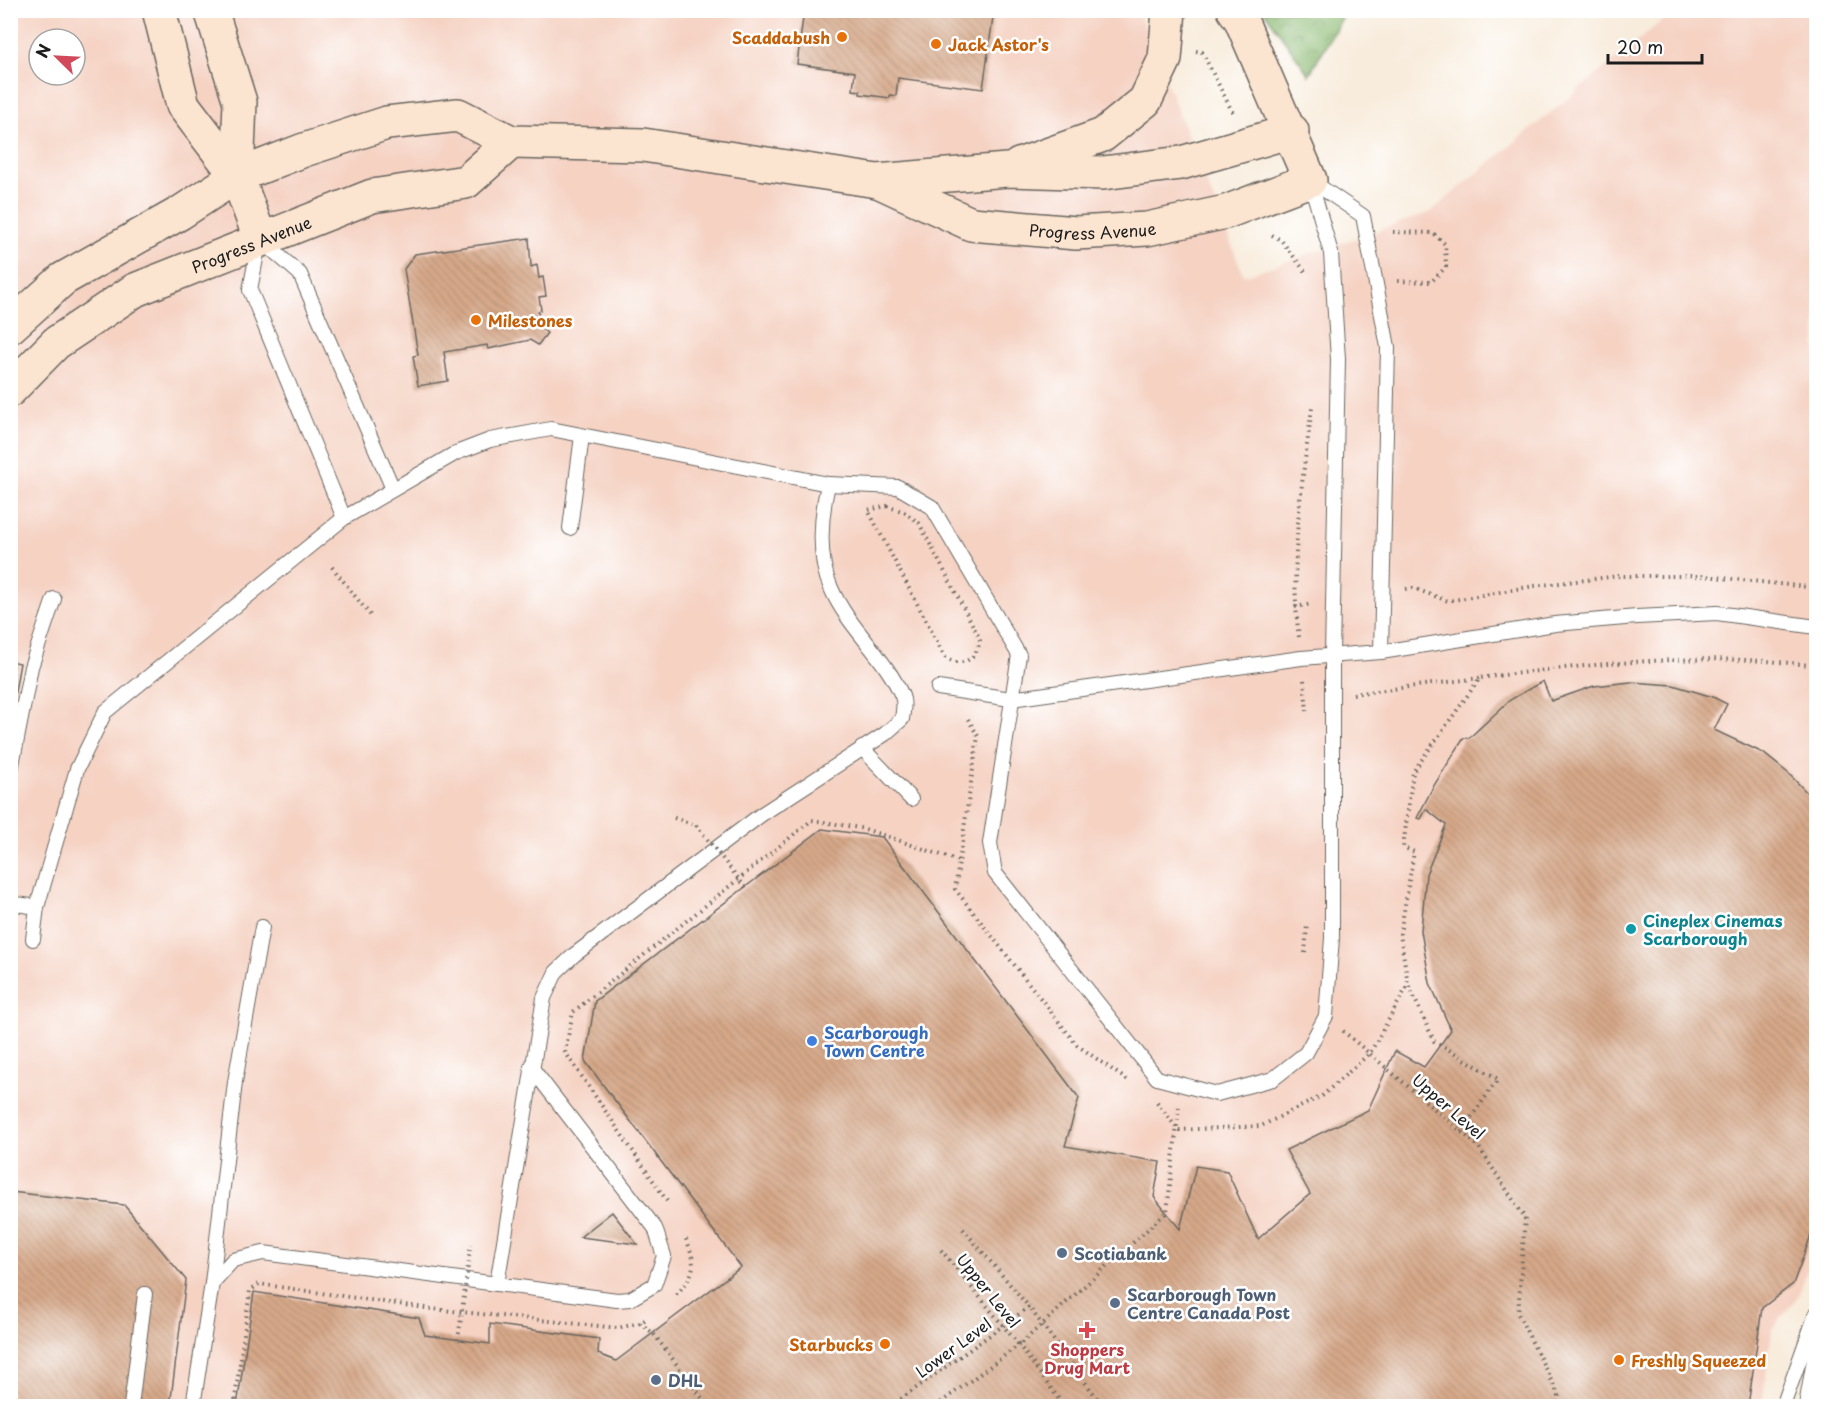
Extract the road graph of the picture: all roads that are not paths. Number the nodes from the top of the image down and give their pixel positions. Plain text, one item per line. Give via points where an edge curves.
1 (159, 10) edge
2 (211, 10) edge
3 (1169, 10) edge
4 (1234, 10) edge
5 (1292, 131) junction
6 (511, 142) junction
7 (1007, 170) junction
8 (237, 176) junction
9 (1310, 180) junction
10 (877, 181) junction
11 (260, 238) junction
12 (10, 327) edge
13 (10, 390) edge
14 (582, 436) junction
15 (828, 484) junction
16 (393, 489) junction
17 (344, 518) junction
18 (570, 528) dead end
19 (54, 598) dead end
20 (1816, 627) edge
21 (1381, 652) junction
22 (1332, 654) junction
23 (938, 688) dead end
24 (1011, 699) junction
25 (862, 748) junction
26 (10, 775) edge
27 (911, 799) dead end
28 (10, 903) edge
29 (37, 907) junction
30 (262, 927) dead end
31 (33, 939) dead end
32 (531, 1067) junction
33 (212, 1283) junction
34 (497, 1284) junction
35 (145, 1294) dead end
36 (1816, 1314) edge
37 (1816, 1348) edge
38 (131, 1407) edge
39 (193, 1407) edge
40 (1783, 1407) edge
41 (1806, 1407) edge

1 - 8 main road via 183,105
2 - 8 main road via 240,102
3 - 7 main road via 1165,59 1145,101 1102,135
4 - 5 main road
5 - 7 main road, Progress Avenue via 1181,163 1103,173
5 - 9 main road
6 - 8 main road, Progress Avenue via 458,115 411,120 366,130
6 - 10 main road, Progress Avenue via 643,145
6 - 11 main road, Progress Avenue via 466,182 372,196
7 - 10 main road, Progress Avenue
8 - 11 main road
8 - 12 main road, Progress Avenue via 63,279
9 - 10 main road, Progress Avenue via 1226,212 1147,229 1076,233 971,224
9 - 21 lane via 1363,216 1388,347
9 - 22 lane via 1331,253 1338,359
11 - 13 main road, Progress Avenue via 135,290 56,343
11 - 16 lane via 300,274
11 - 17 lane via 250,290
14 - 15 lane
14 - 16 lane via 551,429 490,440 456,453
14 - 18 lane
15 - 24 lane via 898,488 932,507 1019,655
15 - 25 lane via 823,504 822,549 830,586 848,620 881,662 903,703 902,719
16 - 17 lane
17 - 29 lane via 105,712 77,769
19 - 26 lane via 31,667
20 - 21 lane via 1717,613 1637,616 1555,624
21 - 22 lane
22 - 24 lane
22 - 24 lane via 1332,938 1326,1016 1306,1053 1273,1079 1217,1094 1157,1078 995,873 990,843
23 - 24 lane
25 - 27 lane
25 - 32 lane via 762,814 563,964 547,989
28 - 29 lane
29 - 31 lane
30 - 33 lane via 235,1082
32 - 34 lane
32 - 34 lane via 655,1228 664,1256 654,1285 623,1300
33 - 34 lane via 233,1260 262,1253
33 - 39 lane
35 - 38 lane
36 - 40 lane
37 - 41 lane

